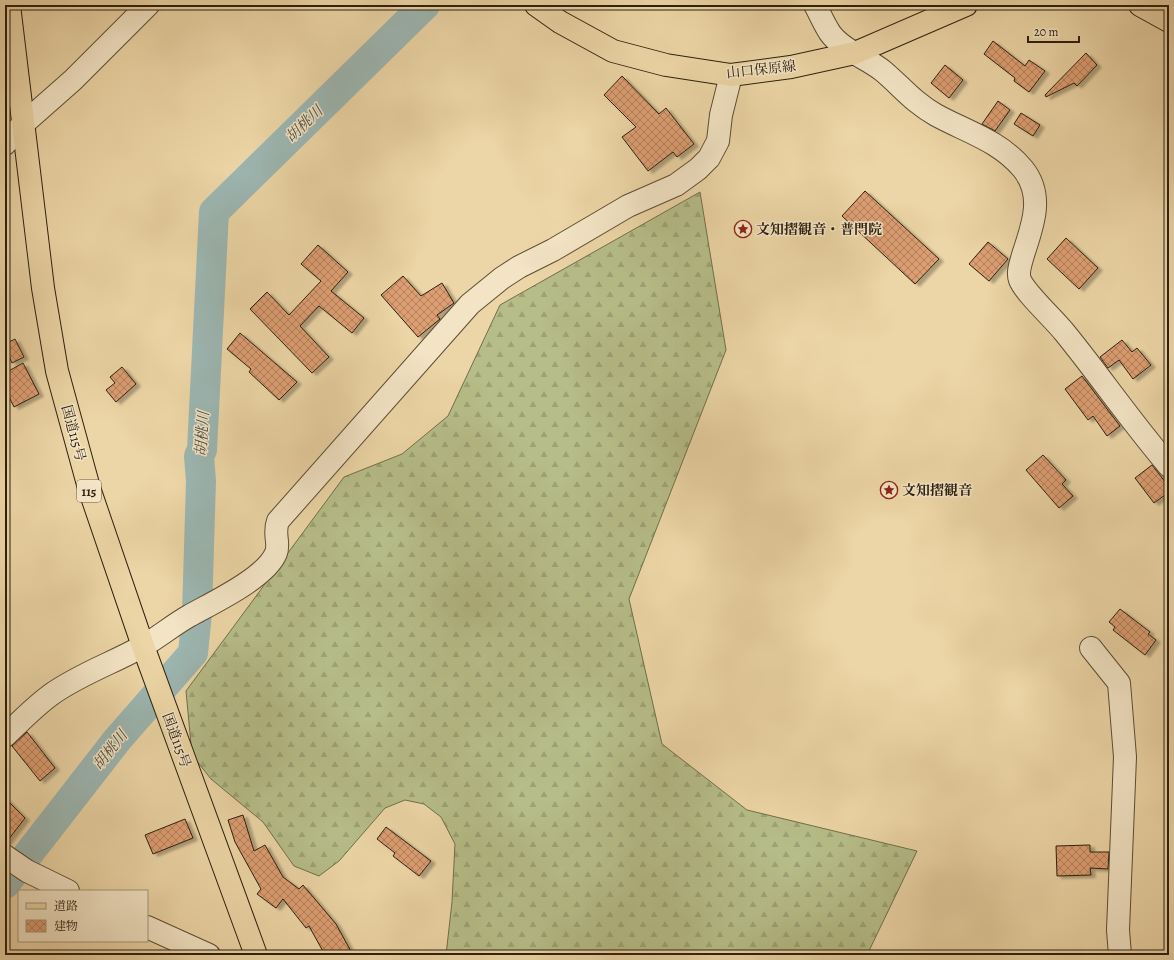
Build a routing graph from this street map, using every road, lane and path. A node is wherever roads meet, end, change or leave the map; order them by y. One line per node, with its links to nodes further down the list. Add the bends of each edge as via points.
1 (9, 5): 10 (main road, 国道115号 / 115)
2 (148, 5): 10 (street, via 73,80)
3 (536, 5): 9 (main road, 山口保原線, via 560,22 613,50 666,65)
4 (815, 5): 8 (street, via 830,33)
5 (966, 5): 8 (main road, 山口保原線)
6 (1140, 5): 7 (main road)
7 (1169, 21)
8 (855, 53): 9 (main road, 山口保原線, via 791,67); 12 (street, via 883,71 913,100 936,115 997,145 1022,168 1028,176 1037,205 1019,270 1020,280 1065,332 1135,426)
9 (731, 76): 13 (street, via 721,115 718,141 709,158 698,169 676,185 628,206 519,267 470,304 278,521 275,529 276,553 264,570 224,598 188,616)
10 (22, 125): 11 (street); 13 (main road, 国道115号 / 115, via 43,288 57,371 88,488)
11 (5, 144)
12 (1169, 466)
13 (143, 646): 15 (street, via 78,678 52,694); 20 (main road, 国道115号 / 115)
14 (1090, 648): 21 (street, via 1119,683 1125,757 1118,930)
15 (5, 736)
16 (5, 856): 17 (street, via 27,871)
17 (66, 890)
18 (148, 927): 19 (street)
19 (209, 955)
20 (256, 955)
21 (1120, 955)

